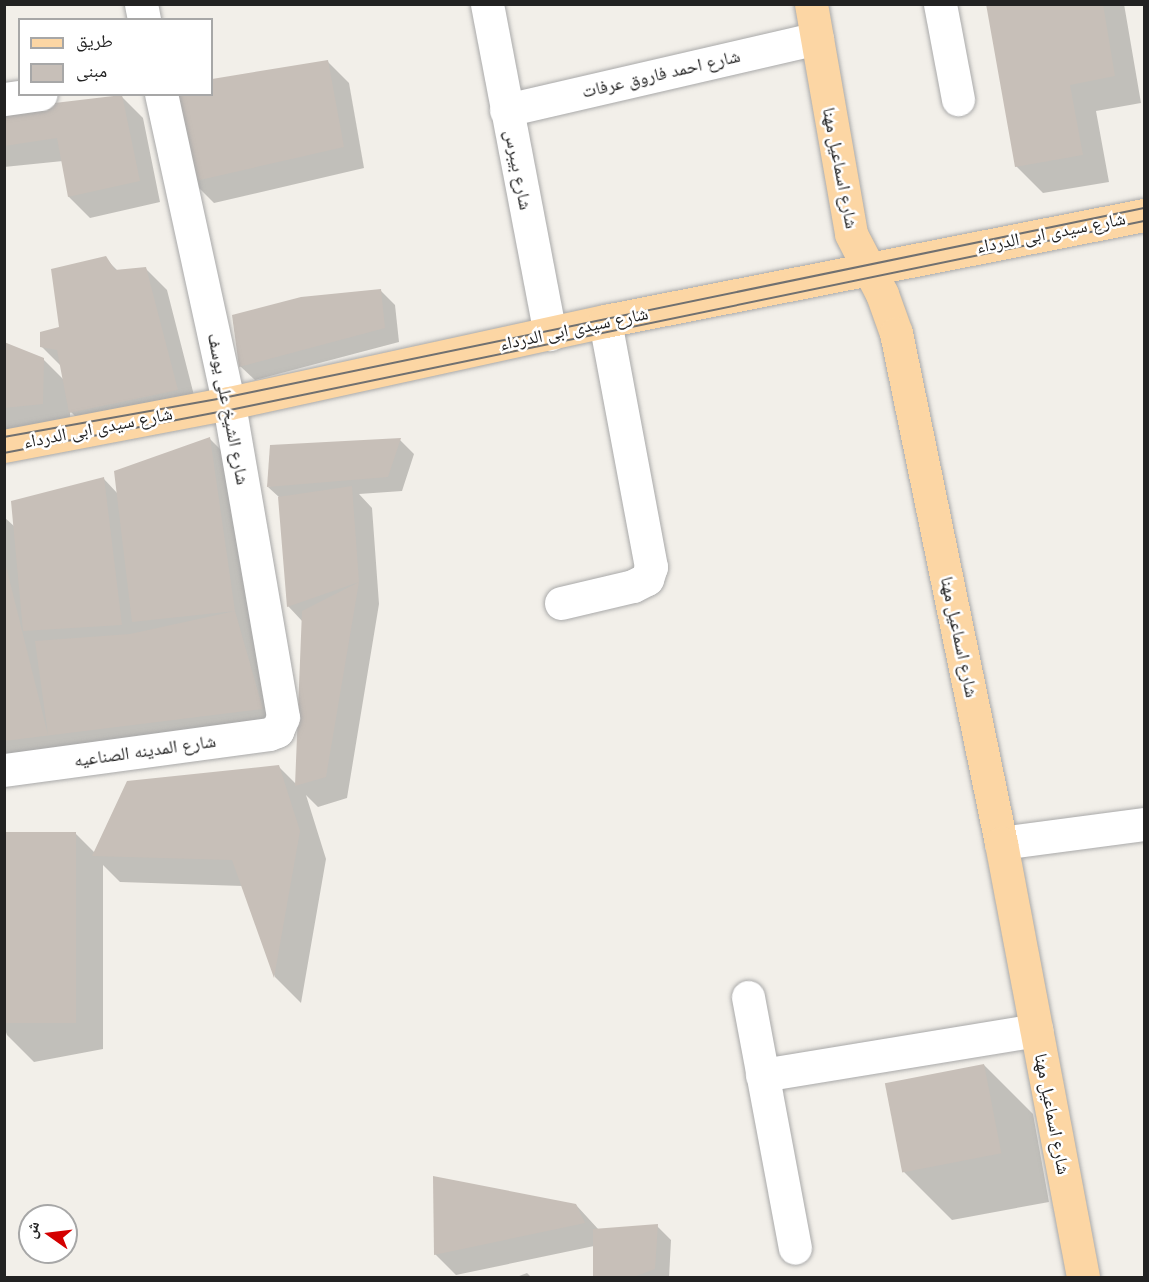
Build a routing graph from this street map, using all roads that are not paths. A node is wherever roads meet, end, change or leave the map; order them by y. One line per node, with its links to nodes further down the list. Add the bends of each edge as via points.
1 (487, 4): 9 (street, شارع بيبرس)
2 (811, 4): 4 (main road, شارع اسماعيل مهنا)
3 (940, 4): 8 (street)
4 (817, 38): 9 (street, شارع احمد فاروق عرفات); 11 (main road, شارع اسماعيل مهنا, via 843,201 851,234)
5 (26, 96): 7 (street)
6 (161, 96): 14 (street, شارع الشيخ على يوسف)
7 (4, 99)
8 (958, 99)
9 (506, 110): 13 (street, شارع بيبرس)
10 (1144, 214): 11 (main road, شارع سيدى ابى الدرداء)
11 (868, 269): 12 (main road, شارع سيدى ابى الدرداء); 20 (main road, شارع اسماعيل مهنا, via 896,333)
12 (605, 321): 13 (main road, شارع سيدى ابى الدرداء); 16 (street, via 651,567 647,579 633,585)
13 (550, 334): 14 (main road, شارع سيدى ابى الدرداء)
14 (229, 403): 15 (main road, شارع سيدى ابى الدرداء); 17 (street, شارع الشيخ على يوسف, via 284,706)
15 (4, 446)
16 (561, 603)
17 (281, 725): 18 (street, شارع المدينه الصناعيه, via 269,734)
18 (4, 770)
19 (1144, 824): 20 (street)
20 (1001, 843): 22 (main road, شارع اسماعيل مهنا)
21 (748, 997): 23 (street)
22 (1036, 1030): 23 (street); 25 (main road, شارع اسماعيل مهنا)
23 (762, 1075): 24 (street)
24 (795, 1248)
25 (1083, 1278)

